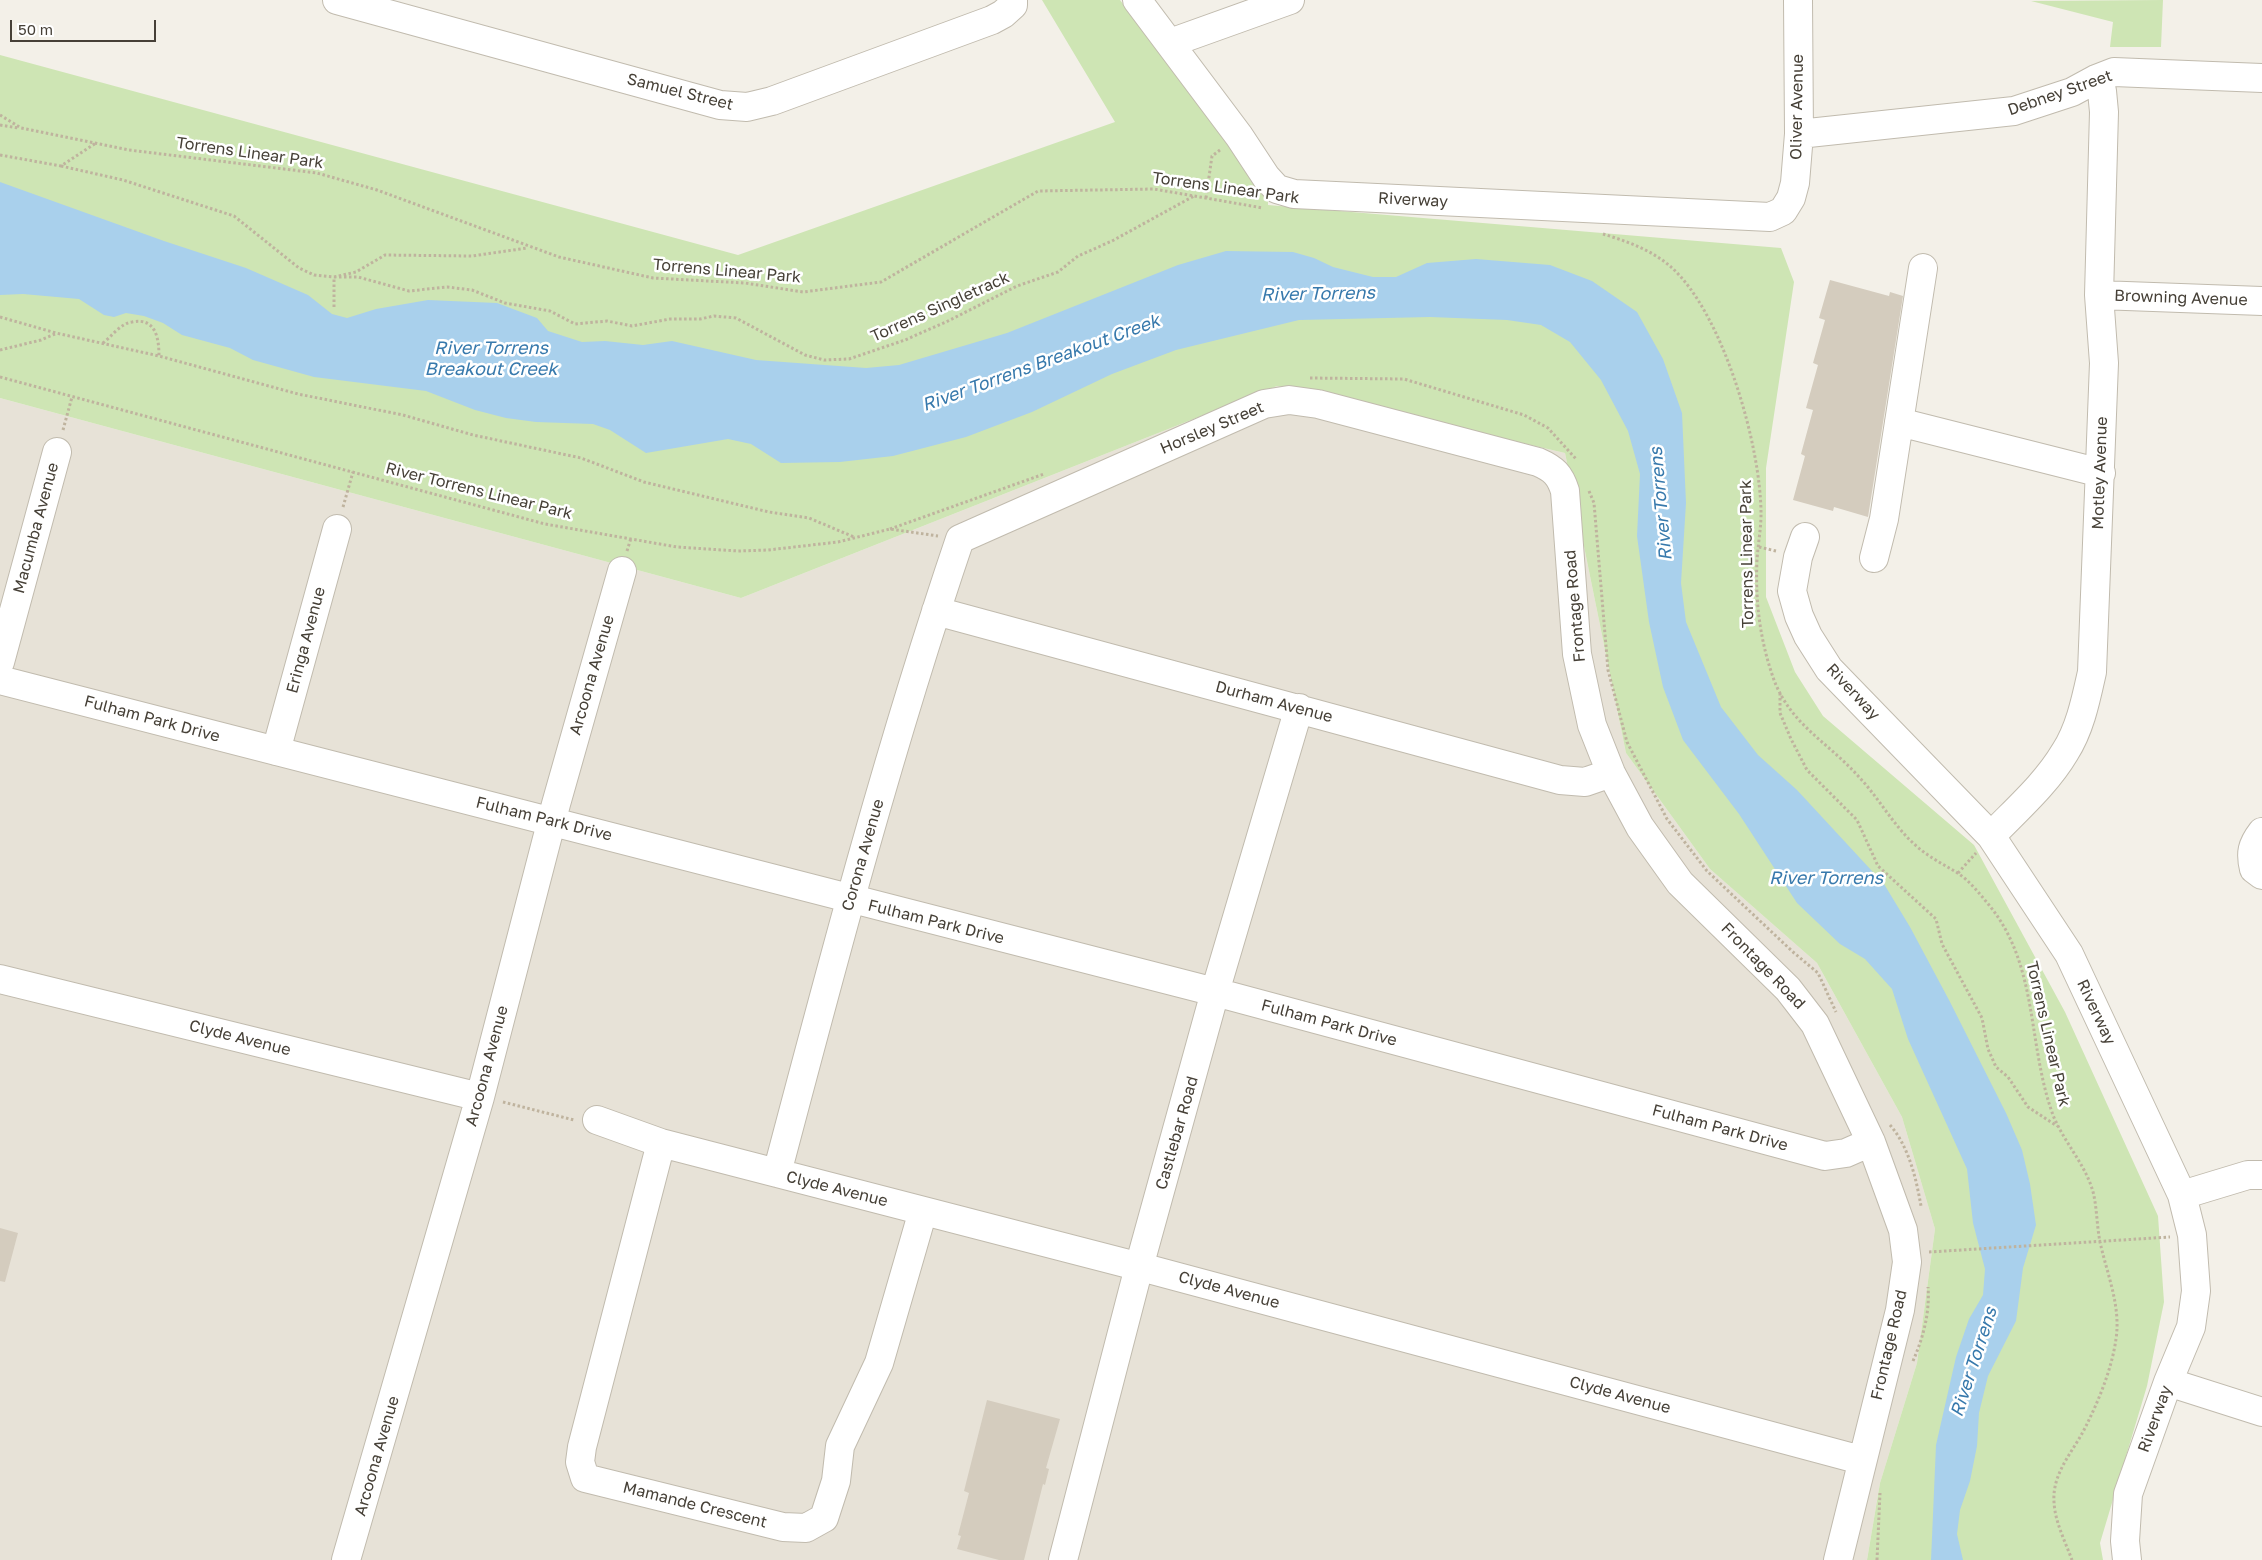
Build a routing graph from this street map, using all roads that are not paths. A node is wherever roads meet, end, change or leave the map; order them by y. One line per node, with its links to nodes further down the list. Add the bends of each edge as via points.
1 (337, 0): 6 (street, Samuel Street)
2 (1137, 0): 7 (street, Riverway)
3 (1290, 0): 7 (street)
4 (1798, 0): 10 (street, Oliver Avenue)
5 (1013, 2): 6 (street, Samuel Street, via 1003,14 992,20 772,101 747,107 720,104)
6 (372, 4)
7 (1170, 42): 11 (street, Riverway, via 1266,177 1277,189 1294,194 1770,217)
8 (2262, 78): 9 (street, Debney Street, via 2114,72)
9 (2096, 79): 10 (street, Debney Street, via 2072,92 2014,111); 13 (street, Motley Avenue, via 2102,91 2104,112)
10 (1799, 134): 11 (street, Oliver Avenue, via 1795,183)
11 (1783, 211)
12 (1923, 268): 15 (street)
13 (2099, 295): 14 (street, Browning Avenue); 17 (street, Motley Avenue, via 2104,363)
14 (2262, 301)
15 (1899, 422): 17 (street); 22 (street, via 1884,519)
16 (57, 452): 25 (street, Macumba Avenue)
17 (2101, 473): 32 (street, Motley Avenue, via 2092,672 2084,708 2066,752 2040,785)
18 (1560, 476): 21 (street, Horsley Street, via 1538,462 1318,404 1289,400 1264,404); 29 (street, Frontage Road, via 1565,491 1577,654 1592,725)
19 (337, 529): 28 (street, Eringa Avenue)
20 (1805, 537): 32 (street, Riverway, via 1792,591 1808,636 1829,669)
21 (960, 540): 24 (street, Corona Avenue)
22 (1874, 558)
23 (622, 571): 30 (street, Arcoona Avenue)
24 (936, 611): 27 (street, Durham Avenue); 34 (street, Corona Avenue)
25 (0, 662)
26 (0, 680): 28 (street, Fulham Park Drive)
27 (1299, 708): 29 (street, Durham Avenue, via 1560,780 1585,782); 36 (street, Castlebar Road)
28 (276, 751): 30 (street, Fulham Park Drive)
29 (1611, 773): 39 (street, Frontage Road, via 1640,827 1680,883 1788,989 1815,1024)
30 (551, 821): 34 (street, Fulham Park Drive); 37 (street, Arcoona Avenue)
31 (2262, 832): 33 (street, via 2253,844 2251,858 2254,869)
32 (1991, 836): 43 (street, Riverway, via 2069,954)
33 (2262, 875)
34 (850, 900): 36 (street, Fulham Park Drive); 41 (street, Corona Avenue)
35 (0, 979): 37 (street, Clyde Avenue)
36 (1216, 992): 39 (street, Fulham Park Drive, via 1825,1156 1846,1153); 45 (street, Castlebar Road)
37 (480, 1097): 50 (street, Arcoona Avenue)
38 (601, 1121): 40 (street, Clyde Avenue)
39 (1871, 1142): 48 (street, Frontage Road, via 1903,1230 1907,1262 1900,1310)
40 (661, 1143): 41 (street, Clyde Avenue); 44 (street, Mamande Crescent, via 582,1447 580,1462 586,1478 783,1527 806,1528 824,1518 836,1481 840,1446 879,1363)
41 (777, 1173): 44 (street, Clyde Avenue)
42 (2262, 1176): 43 (street, via 2248,1175)
43 (2182, 1195): 46 (street, Riverway, via 2192,1235 2196,1291 2191,1327)
44 (923, 1211): 45 (street, Clyde Avenue)
45 (1139, 1266): 48 (street, Clyde Avenue); 49 (street, Castlebar Road)
46 (2168, 1382): 47 (street); 52 (street, Riverway, via 2128,1494)
47 (2262, 1412)
48 (1861, 1460): 51 (street, Frontage Road)
49 (1069, 1559)
50 (346, 1560)
51 (1838, 1560)
52 (2127, 1560)

